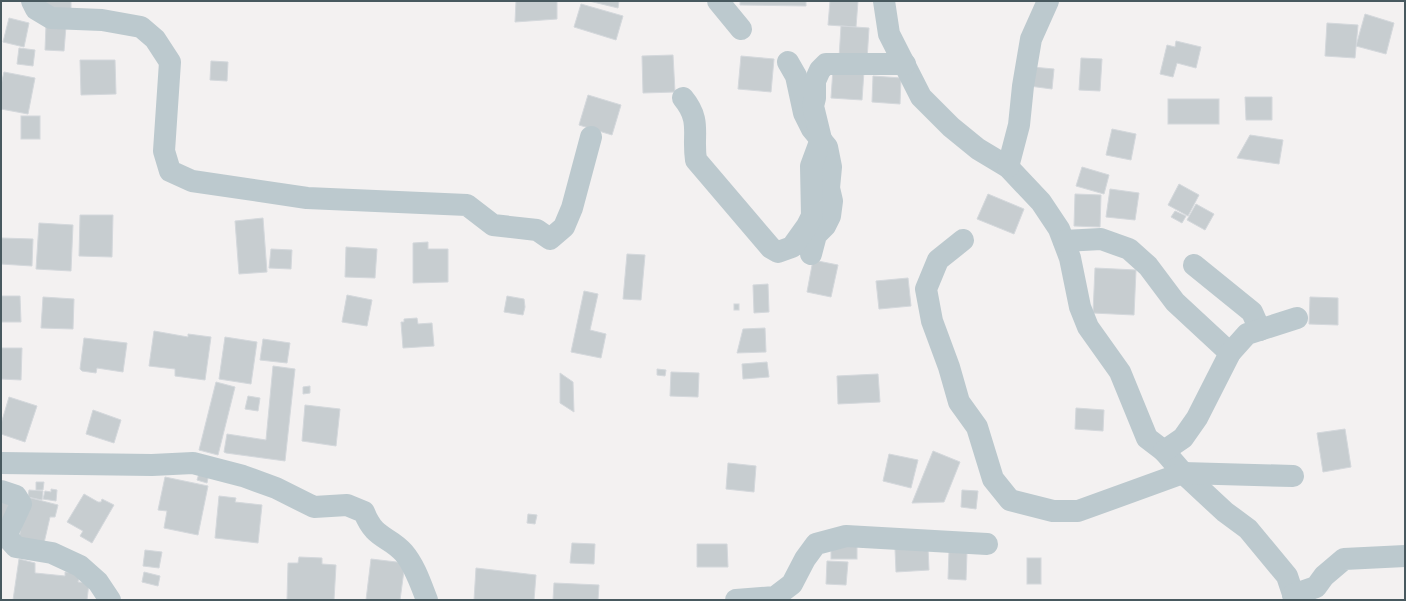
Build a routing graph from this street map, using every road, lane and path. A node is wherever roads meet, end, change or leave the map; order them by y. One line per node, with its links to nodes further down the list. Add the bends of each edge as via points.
1 (32, 1): 9 (street, via 36,8 51,18 102,20 141,27 155,39 170,62 164,151 170,171 192,181 308,198 467,204 493,224 537,230 550,239 564,227 572,208)
2 (718, 1): 5 (street)
3 (884, 1): 7 (street, via 889,34)
4 (1048, 1): 11 (street, via 1031,39 1020,125)
5 (741, 28)
6 (788, 62): 10 (street, via 796,76 804,113 812,129)
7 (905, 64): 10 (street, via 826,64 815,81 813,106); 11 (street, via 921,97 978,149)
8 (684, 98): 10 (street, via 695,117 694,148 699,166 770,248 778,252 792,247 812,216 811,166)
9 (591, 137)
10 (821, 139): 14 (street, via 827,147 831,167 829,188 832,201 830,216 816,235)
11 (1008, 167): 13 (street, via 1041,202)
12 (963, 240): 21 (street, via 938,260 926,289 932,321 959,402 977,428 992,479 1010,500 1053,511 1078,511)
13 (1064, 241): 18 (street, via 1101,239 1129,249 1148,266 1175,302); 19 (street, via 1080,307 1088,327 1120,372 1147,438)
14 (811, 254)
15 (1194, 265): 17 (street, via 1252,312)
16 (1297, 318): 17 (street)
17 (1260, 330): 18 (street, via 1247,334)
18 (1230, 353): 19 (street, via 1197,418 1183,438)
19 (1164, 451): 21 (street)
20 (1, 463): 28 (street, via 193,463 243,476 276,488 314,507 347,505 364,512 376,533 404,553)
21 (1183, 473): 22 (street); 26 (street, via 1225,512 1248,529 1287,576)
22 (1293, 476)
23 (1, 491): 27 (street, via 16,496 21,504 6,536 16,547 52,553 80,566 98,582)
24 (987, 544): 29 (street, via 846,536 816,544 792,584 775,597)
25 (1405, 556): 26 (street, via 1344,559 1316,586)
26 (1294, 598)
27 (110, 600)
28 (427, 600)
29 (736, 600)

